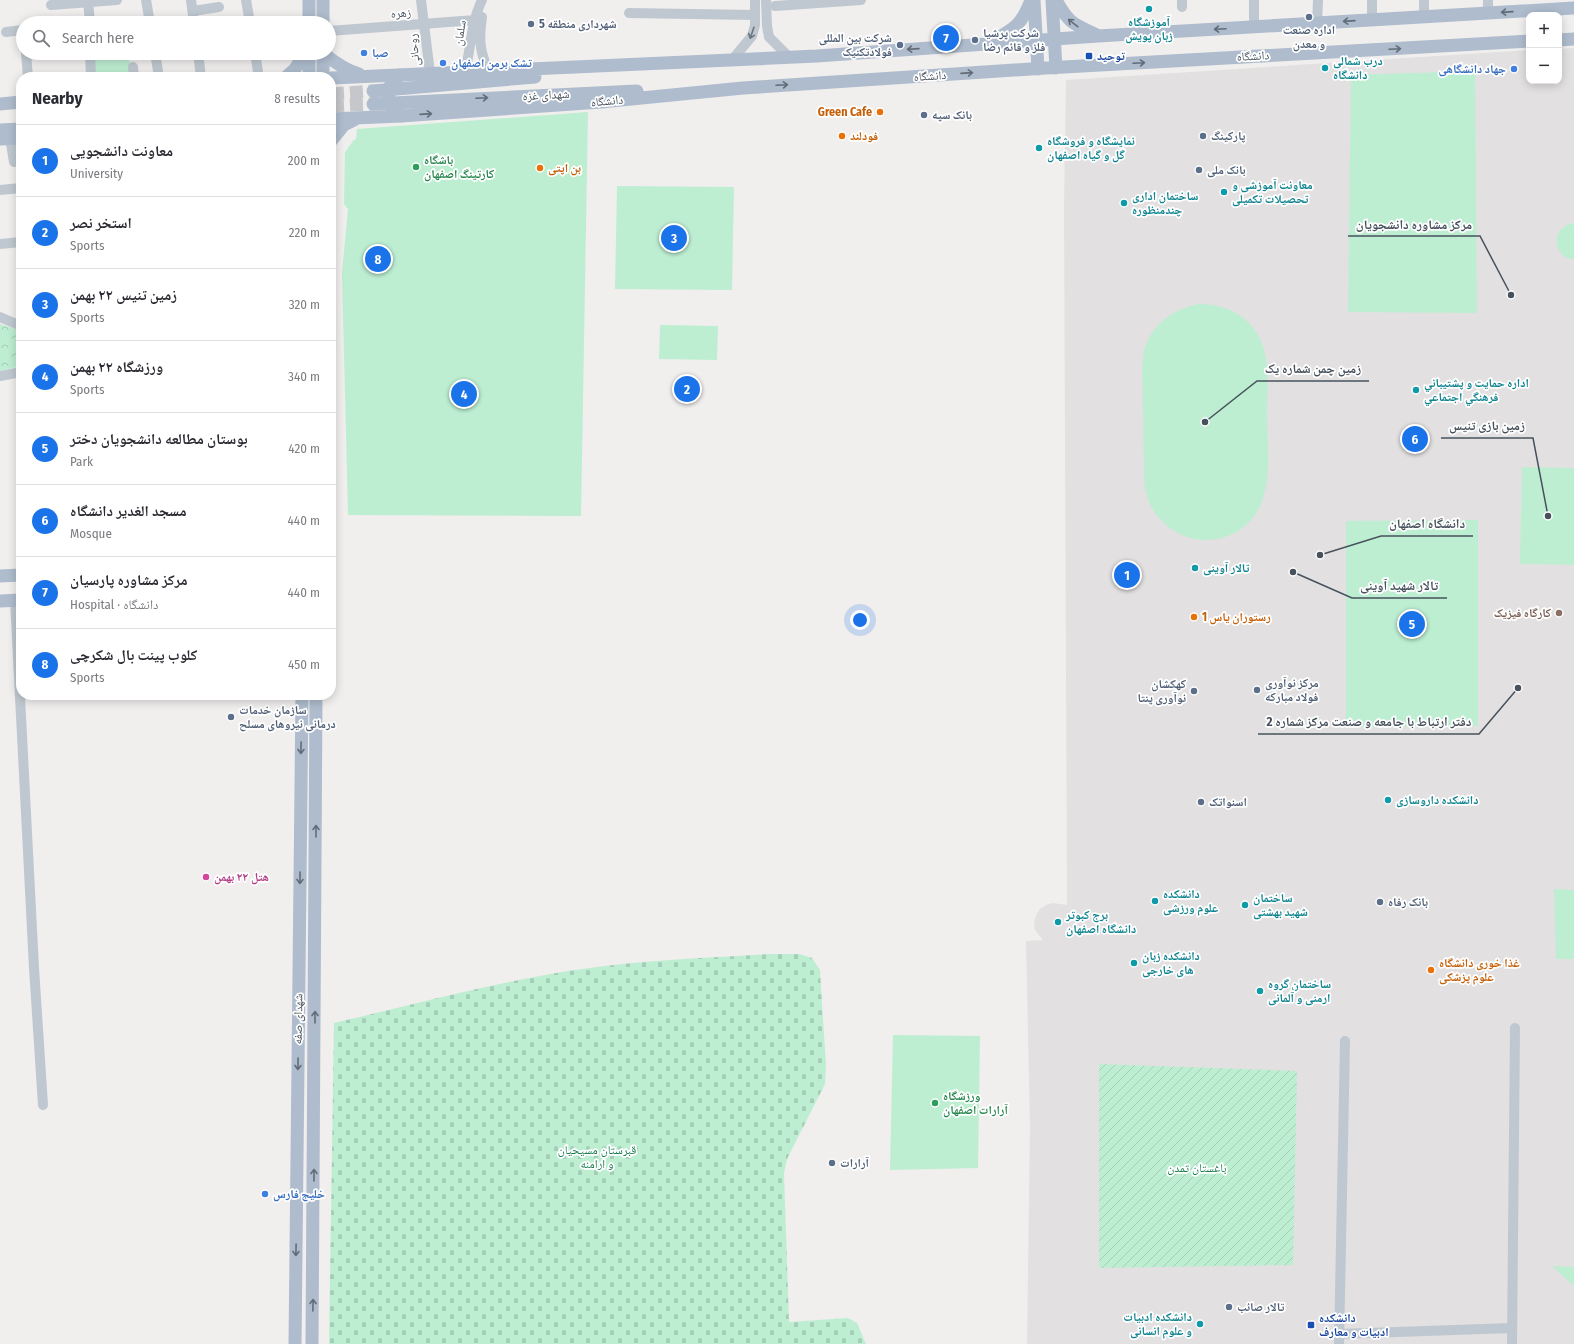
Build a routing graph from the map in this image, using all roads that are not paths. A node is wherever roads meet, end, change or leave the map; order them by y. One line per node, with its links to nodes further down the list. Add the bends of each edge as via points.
1 (117, 0): 20 (street)
2 (146, 0): 30 (street)
3 (191, 0): 27 (street)
4 (246, 0): 32 (street)
5 (309, 0): 33 (main road)
6 (323, 0): 34 (main road)
7 (421, 0): 40 (street, روحانی)
8 (483, 0): 37 (street, سلمان); 52 (street)
9 (755, 0): 35 (street)
10 (766, 0): 54 (street, via 766,26 769,37)
11 (862, 0): 23 (street)
12 (1031, 0): 51 (main road, via 1025,16 1013,29)
13 (1034, 0): 49 (main road)
14 (1052, 0): 47 (main road)
15 (1056, 0): 45 (main road, one-way to 15, via 1073,24)
16 (1254, 0): 41 (street)
17 (1318, 0): 39 (street)
18 (1372, 0): 38 (street)
19 (1424, 0): 36 (street)
20 (88, 2): 22 (street); 29 (street)
21 (1553, 4): 24 (main road, one-way to 24); 26 (main road)
22 (51, 5)
23 (775, 6)
24 (1488, 6): 36 (main road)
25 (219, 7): 27 (street)
26 (1574, 8)
27 (193, 11): 31 (street)
28 (630, 13): 35 (street)
29 (89, 16)
30 (149, 16)
31 (193, 16)
32 (249, 16)
33 (309, 16)
34 (323, 16)
35 (755, 16): 60 (street, one-way to 60, via 752,36)
36 (1424, 17): 38 (main road)
37 (475, 20): 40 (street, زهره); 53 (street, سلمان)
38 (1372, 20): 39 (main road, one-way to 39)
39 (1317, 23): 41 (main road)
40 (425, 24): 42 (street, زهره); 73 (street, روحانی)
41 (1254, 27): 45 (main road, one-way to 45)
42 (336, 30)
43 (16, 31): 44 (street)
44 (6, 32)
45 (1098, 36): 47 (main road)
46 (1574, 39): 48 (main road)
47 (1055, 40): 49 (main road); 63 (main road)
48 (1562, 40)
49 (1036, 41): 51 (main road); 64 (main road)
50 (1526, 41): 63 (main road, دانشگاه, one-way to 50)
51 (986, 45): 54 (main road, one-way to 54)
52 (481, 54): 53 (street, via 478,63 471,61); 65 (street)
53 (469, 56): 72 (street, سلمان)
54 (789, 57): 60 (main road)
55 (27, 60): 66 (street)
56 (90, 60): 67 (street)
57 (156, 60): 68 (street)
58 (199, 60): 69 (street)
59 (256, 60): 70 (street)
60 (732, 60): 65 (main road); 77 (main road, شهدای غزه, one-way to 77, via 373,97)
61 (308, 62): 62 (main road, via 310,68 316,72 322,69); 71 (main road)
62 (323, 62): 75 (main road, via 336,64)
63 (1056, 68): 64 (main road, دانشگاه)
64 (1038, 69): 77 (main road, دانشگاه, one-way to 64)
65 (489, 71): 72 (main road)
66 (28, 72)
67 (91, 72)
68 (158, 72)
69 (200, 72)
70 (258, 72)
71 (292, 72)
72 (465, 72): 73 (main road)
73 (430, 74): 74 (main road)
74 (400, 75): 75 (main road); 82 (main road, bridge, via 390,86 389,97 392,107)
75 (367, 76): 76 (main road)
76 (336, 78)
77 (743, 88): 82 (main road, دانشگاه, one-way to 77, via 601,102)
78 (16, 102): 79 (main road)
79 (0, 104)
80 (16, 110): 81 (main road)
81 (0, 111)
82 (401, 116): 83 (main road, دانشگاه)
83 (357, 118): 84 (main road, دانشگاه); 85 (main road, via 344,125)
84 (336, 119)
85 (336, 135)
86 (8, 136): 87 (street)
87 (14, 162)
88 (16, 188): 89 (street)
89 (0, 190)
90 (16, 242): 91 (street)
91 (0, 244)
92 (0, 317): 93 (street)
93 (16, 324)
94 (16, 373): 95 (street)
95 (0, 376)
96 (16, 575): 97 (main road)
97 (0, 576)
98 (16, 600): 99 (main road)
99 (0, 601)
100 (22, 700): 105 (street, via 34,968)
101 (302, 700): 106 (main road, شهدای صفه, one-way to 106)
102 (316, 700): 107 (main road, شهدای صفه, one-way to 102)
103 (1515, 1028): 108 (street)
104 (1346, 1041): 109 (street)
105 (43, 1105)
106 (296, 1225): 107 (main road); 110 (main road, شهدای صفه, one-way to 110)
107 (314, 1225): 111 (main road, شهدای صفه, one-way to 107)
108 (1512, 1328): 109 (street); 112 (street)
109 (1339, 1339)
110 (295, 1344)
111 (312, 1344)
112 (1512, 1344)

